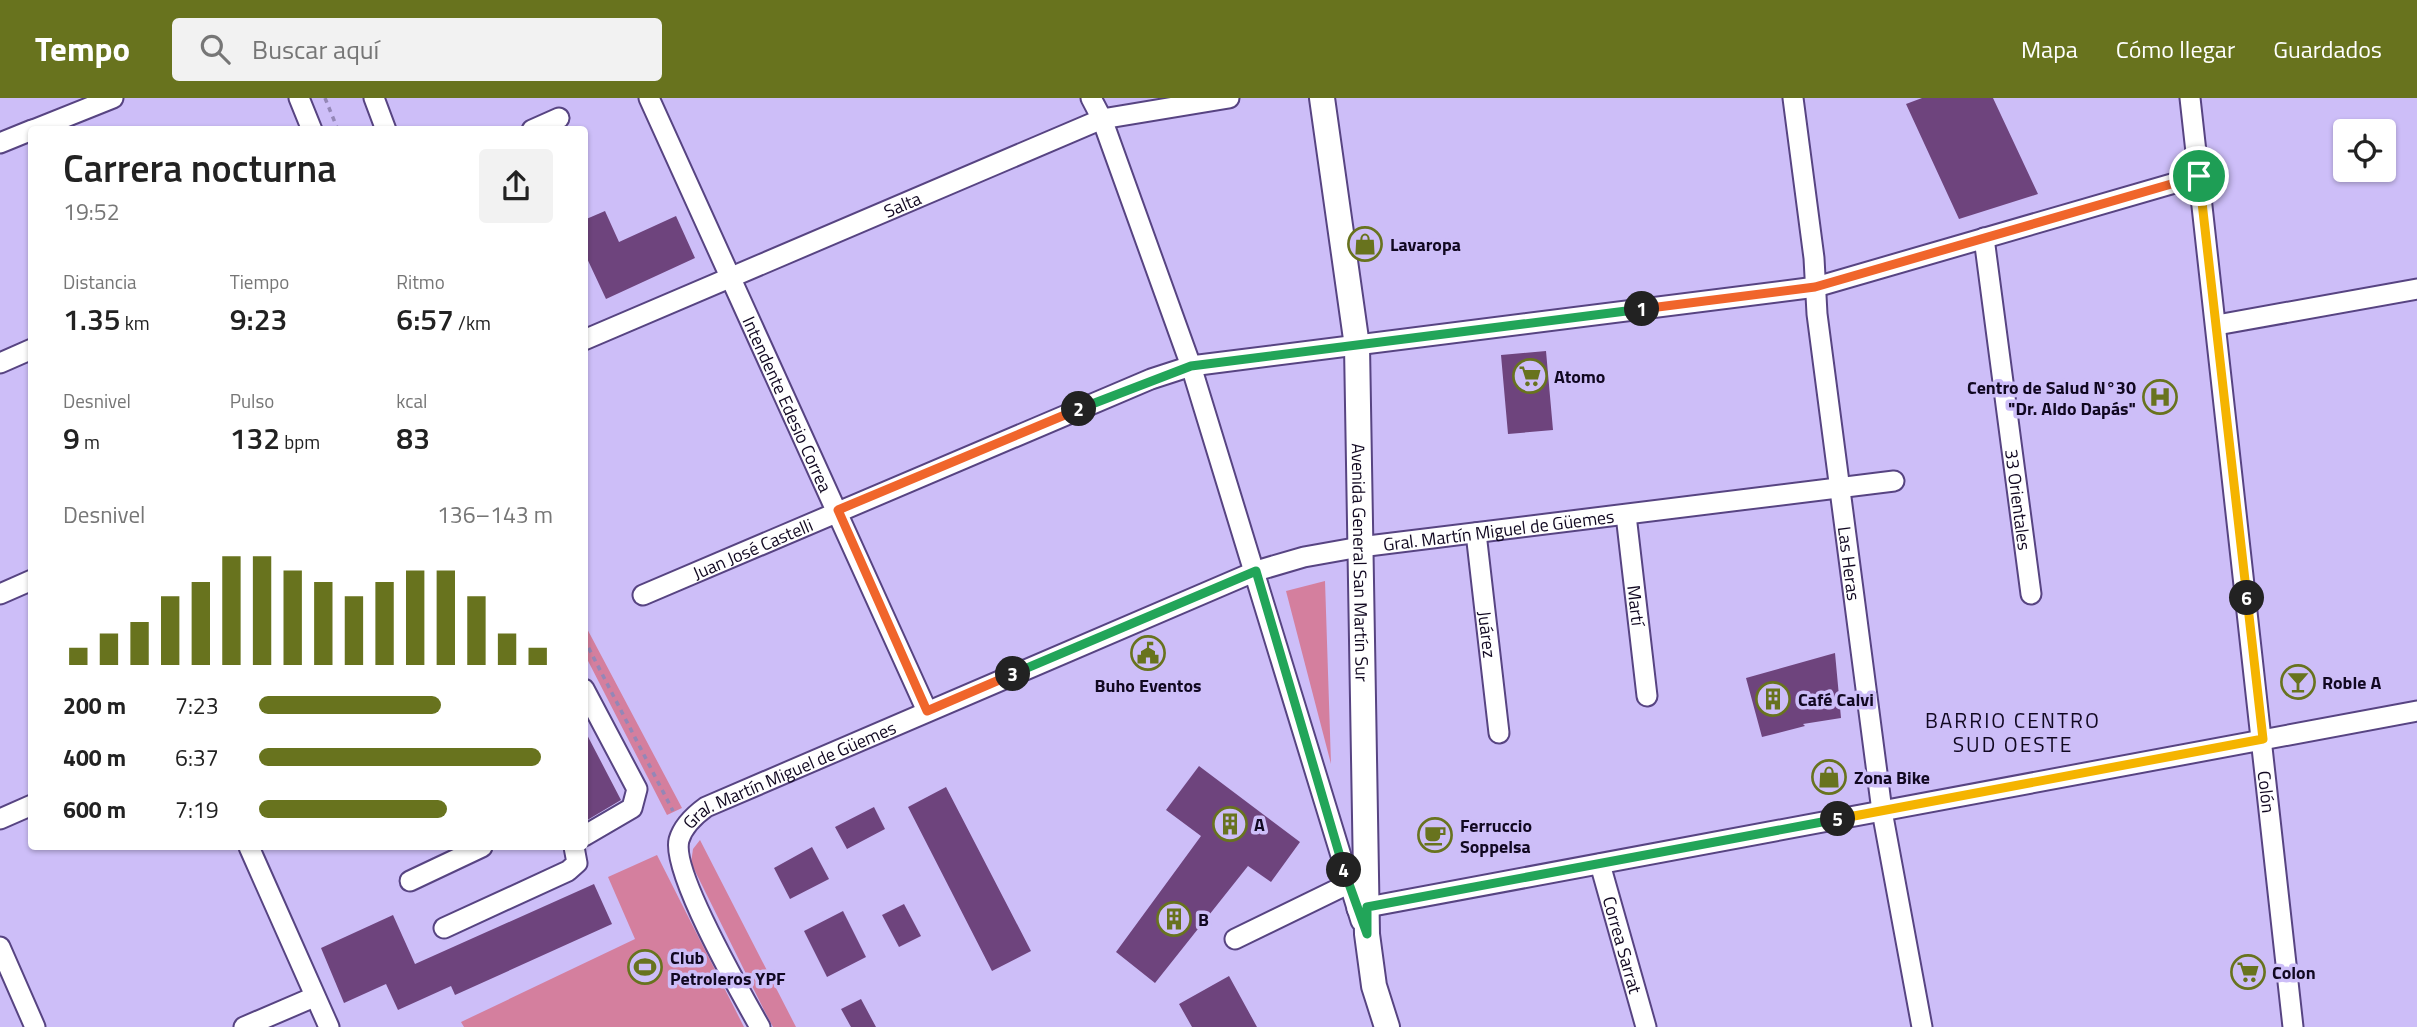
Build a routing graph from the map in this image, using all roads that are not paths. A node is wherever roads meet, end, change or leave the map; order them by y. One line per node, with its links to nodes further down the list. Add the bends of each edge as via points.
1 (113, 98): 12 (street)
2 (299, 98): 13 (street)
3 (374, 98): 14 (street)
4 (649, 98): 20 (street, Intendente Edesio Correa)
5 (1091, 98): 11 (street)
6 (1229, 98): 11 (street, Salta)
7 (1322, 98): 25 (main road, Avenida General San Martín Sur)
8 (1793, 98): 21 (street, Las Heras)
9 (2190, 98): 18 (street, Colón)
10 (559, 118): 15 (street)
11 (1102, 119): 20 (street, Salta); 28 (street)
12 (42, 126)
13 (310, 126)
14 (384, 126)
15 (541, 126)
16 (28, 132): 17 (street)
17 (0, 143)
18 (2199, 176): 19 (street, Juan José Castelli); 23 (street, Colón)
19 (1984, 238): 21 (street, Juan José Castelli); 39 (street, 33 Orientales)
20 (730, 277): 24 (street, Salta); 31 (street, Intendente Edesio Correa)
21 (1815, 287): 25 (street, Juan José Castelli); 30 (street, Las Heras)
22 (2417, 289): 23 (street)
23 (2217, 325): 45 (street, Colón)
24 (588, 338)
25 (1357, 346): 28 (street, Juan José Castelli); 34 (main road, Avenida General San Martín Sur)
26 (28, 351): 27 (street)
27 (0, 363)
28 (1191, 366): 31 (street, Juan José Castelli); 35 (street)
29 (1894, 481): 30 (street, Gral. Martín Miguel de Güemes)
30 (1840, 488): 32 (street, Gral. Martín Miguel de Güemes); 47 (street, Las Heras)
31 (838, 510): 38 (street, Juan José Castelli); 42 (street, Intendente Edesio Correa)
32 (1626, 515): 33 (street, Gral. Martín Miguel de Güemes); 40 (street, Martí)
33 (1476, 533): 34 (street, Gral. Martín Miguel de Güemes); 44 (street, Juárez)
34 (1360, 547): 35 (street, Gral. Martín Miguel de Güemes); 56 (main road, Avenida General San Martín Sur)
35 (1256, 571): 42 (street, Gral. Martín Miguel de Güemes); 55 (street)
36 (28, 582): 37 (street)
37 (0, 594)
38 (643, 594)
39 (2031, 594)
40 (1647, 696)
41 (588, 697): 49 (street, via 637,789 632,808)
42 (927, 711): 64 (street, Gral. Martín Miguel de Güemes, via 706,807 679,840 682,873)
43 (2417, 711): 45 (street)
44 (1499, 733)
45 (2263, 739): 47 (street); 68 (street, Colón)
46 (28, 807): 48 (street)
47 (1882, 811): 53 (street); 67 (street, Las Heras)
48 (0, 819)
49 (588, 834)
50 (250, 850): 60 (street)
51 (476, 850): 54 (street)
52 (575, 850): 57 (street, via 577,863 568,871)
53 (1600, 864): 56 (street); 66 (street, Correa Sarrat)
54 (410, 881)
55 (1348, 884): 56 (street); 58 (street)
56 (1362, 908): 65 (main road, Avenida General San Martín Sur, via 1374,986)
57 (444, 928)
58 (1235, 939)
59 (0, 947): 61 (street)
60 (314, 998): 62 (street); 63 (street)
61 (35, 1027)
62 (244, 1027)
63 (329, 1027)
64 (760, 1027)
65 (1387, 1027)
66 (1646, 1027)
67 (1922, 1027)
68 (2293, 1027)

